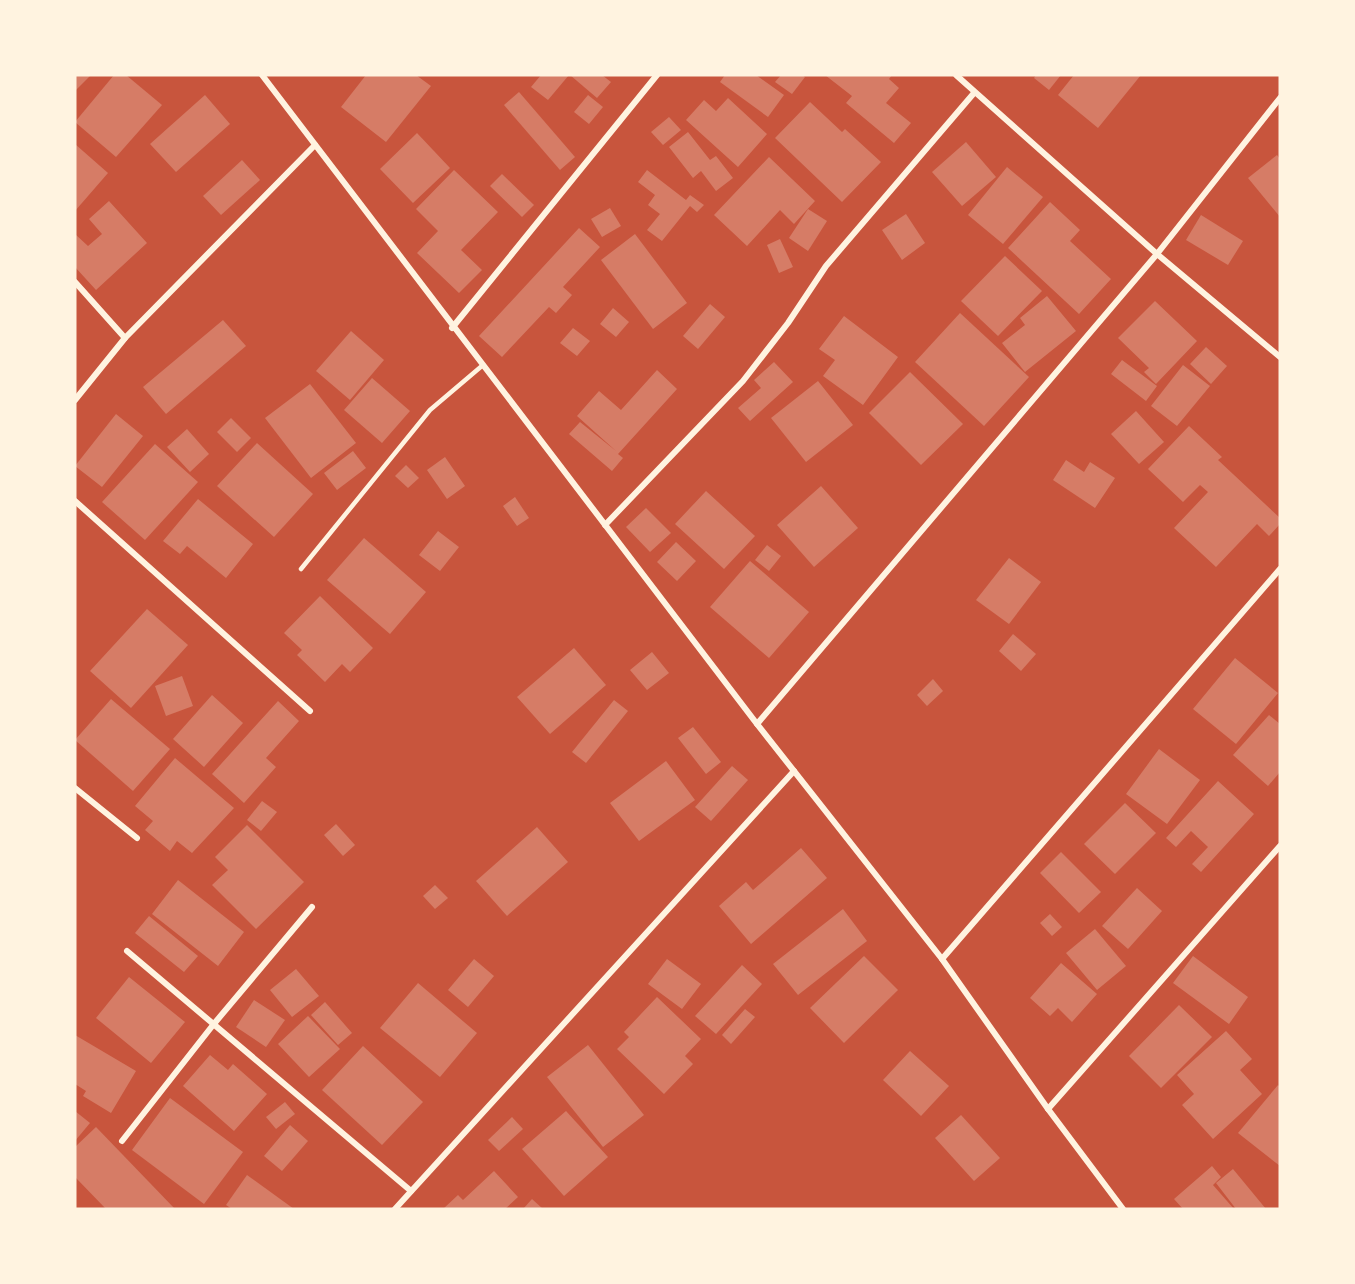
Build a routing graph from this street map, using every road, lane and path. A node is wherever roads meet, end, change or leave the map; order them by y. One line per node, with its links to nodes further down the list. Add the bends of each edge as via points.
1 (262, 75): 6 (street)
2 (657, 75): 9 (street)
3 (956, 75): 4 (street)
4 (974, 93): 7 (street); 15 (street, via 826,266 743,381)
5 (1280, 98): 7 (street)
6 (315, 145): 9 (street); 10 (street)
7 (1157, 254): 11 (street); 19 (street)
8 (75, 282): 10 (street)
9 (452, 328): 12 (street)
10 (125, 338): 13 (street)
11 (1280, 357)
12 (483, 365): 15 (street); 16 (lane, via 430,410)
13 (75, 400)
14 (75, 501): 18 (street)
15 (605, 525): 19 (street)
16 (301, 569)
17 (1280, 569): 26 (street)
18 (310, 711)
19 (757, 724): 20 (street)
20 (794, 771): 26 (street); 30 (street)
21 (75, 788): 22 (street)
22 (137, 838)
23 (1280, 846): 28 (street)
24 (312, 907): 27 (street)
25 (127, 951): 27 (street)
26 (942, 959): 28 (street)
27 (213, 1025): 29 (street); 30 (street)
28 (1048, 1109): 32 (street)
29 (122, 1141)
30 (411, 1191): 31 (street)
31 (395, 1209)
32 (1123, 1209)

